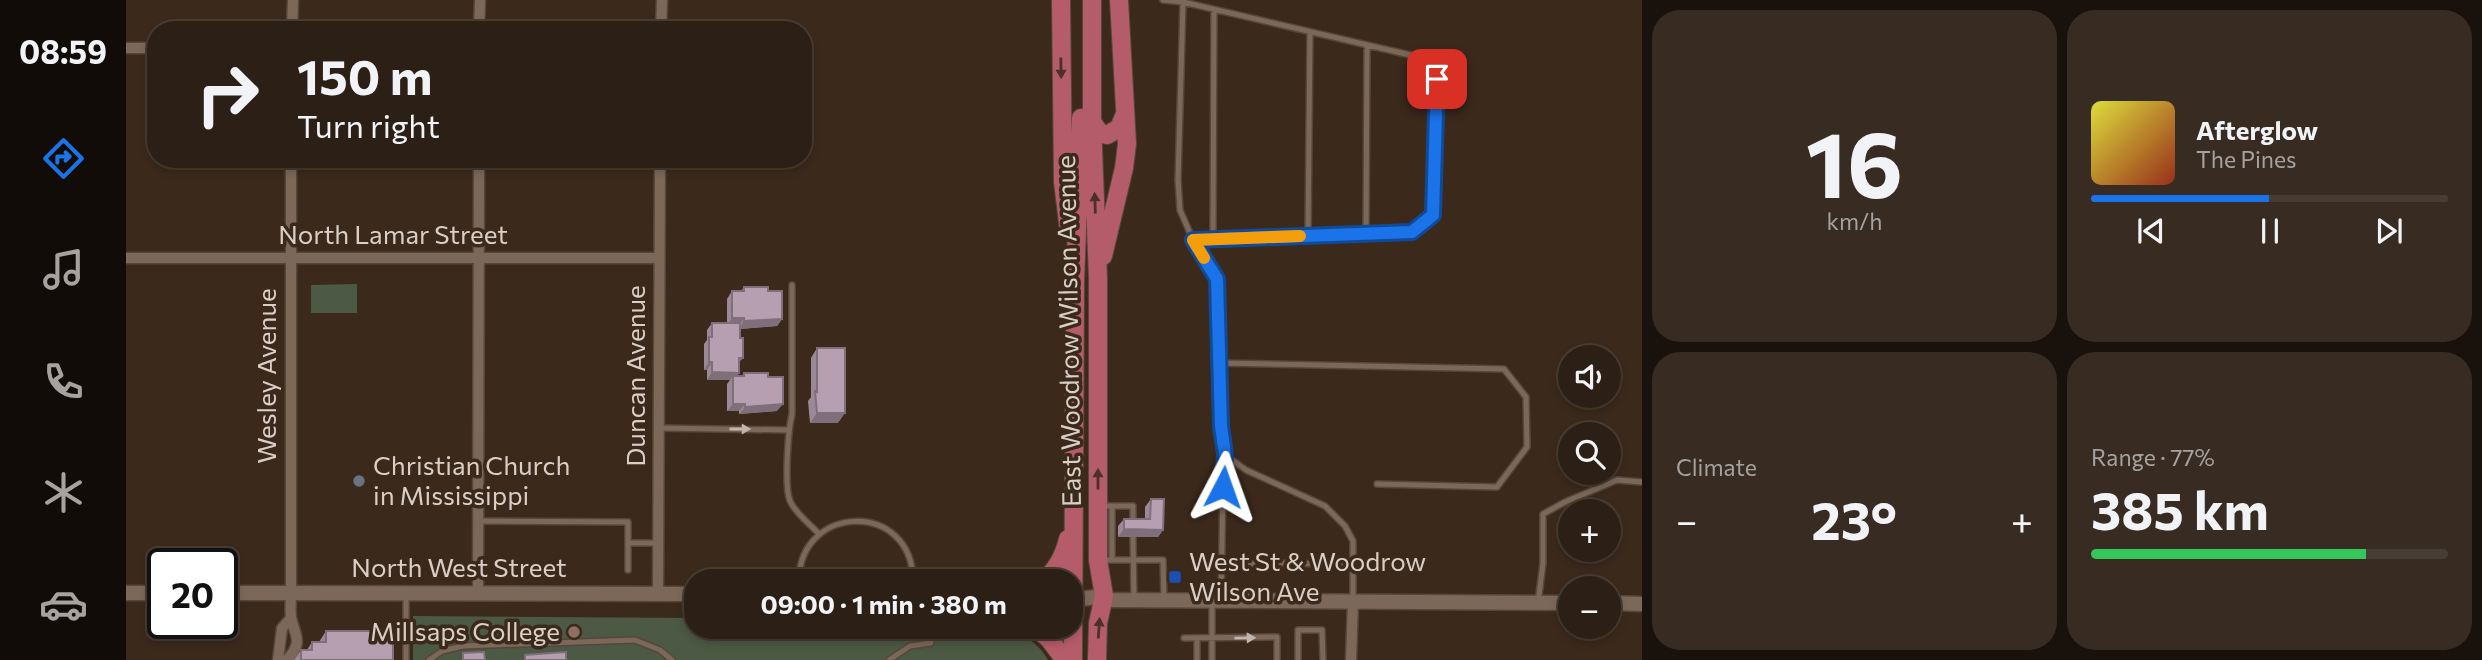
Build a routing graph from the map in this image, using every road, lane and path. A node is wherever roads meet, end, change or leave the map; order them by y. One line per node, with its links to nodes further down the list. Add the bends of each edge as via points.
1 (293, 0): 11 (street)
2 (480, 0): 12 (street)
3 (662, 0): 13 (street)
4 (1061, 0): 32 (main road, one-way to 32, via 1063,182)
5 (1082, 0): 32 (main road, East Woodrow Wilson Avenue)
6 (1092, 0): 19 (main road, East Woodrow Wilson Avenue)
7 (1119, 0): 18 (main road)
8 (1163, 0): 9 (lane)
9 (1183, 2): 10 (lane); 26 (lane, via 1178,180 1180,209)
10 (1214, 10): 14 (lane); 25 (lane)
11 (292, 21)
12 (480, 21)
13 (661, 21)
14 (1310, 32): 15 (lane); 24 (lane)
15 (1367, 45): 23 (lane); 23 (lane, via 1423,58 1437,79 1433,215 1412,232)
16 (126, 48): 17 (street)
17 (147, 48)
18 (1125, 114): 19 (main road, via 1119,128 1107,135); 31 (main road, via 1124,168)
19 (1093, 122): 31 (main road, East Woodrow Wilson Avenue, one-way to 19)
20 (291, 168): 28 (street, Wesley Avenue)
21 (479, 168): 29 (street)
22 (660, 168): 30 (street, Duncan Avenue)
23 (1366, 233): 24 (lane)
24 (1308, 235): 25 (lane)
25 (1213, 239): 26 (lane)
26 (1193, 240): 34 (lane, via 1217,279)
27 (126, 258): 28 (street, North Lamar Street)
28 (290, 258): 29 (street, North Lamar Street); 61 (street, Wesley Avenue)
29 (479, 258): 30 (street, North Lamar Street); 42 (street)
30 (659, 258): 35 (street, Duncan Avenue)
31 (1098, 278): 40 (main road, East Woodrow Wilson Avenue, one-way to 31)
32 (1074, 283): 41 (main road, East Woodrow Wilson Avenue)
33 (792, 285): 36 (lane, via 792,414)
34 (1219, 363): 37 (lane); 39 (lane, via 1504,369 1526,397 1527,447 1497,487)
35 (658, 428): 36 (lane, one-way to 36); 47 (street, Duncan Avenue)
36 (788, 430): 44 (lane, via 789,499)
37 (1225, 454): 50 (lane); 51 (lane, via 1246,470 1325,506 1353,541)
38 (1642, 482): 71 (lane, via 1617,480 1543,514)
39 (1377, 484)
40 (1105, 506): 43 (lane, via 1133,506); 49 (main road, East Woodrow Wilson Avenue)
41 (1074, 515): 54 (main road, via 1064,556); 55 (main road, East Woodrow Wilson Avenue)
42 (478, 521): 46 (lane, via 628,522); 62 (street)
43 (1133, 526)
44 (819, 534): 52 (lane, via 803,557); 53 (lane, via 852,521 884,527 909,555)
45 (1133, 537): 48 (lane)
46 (628, 543): 47 (lane); 56 (lane)
47 (658, 543): 63 (street, Duncan Avenue)
48 (1134, 559): 49 (lane); 67 (lane); 68 (lane, via 1163,560)
49 (1105, 560): 65 (main road, East Woodrow Wilson Avenue)
50 (1222, 563): 51 (lane); 69 (lane)
51 (1353, 564): 70 (lane)
52 (801, 569)
53 (911, 569)
54 (1055, 569)
55 (1073, 569)
56 (628, 570)
57 (406, 592): 61 (street, North West Street); 62 (street, North West Street); 84 (lane)
58 (126, 593): 59 (street)
59 (147, 593)
60 (238, 593): 61 (street, North West Street)
61 (291, 593): 75 (street, Wesley Avenue)
62 (478, 593): 63 (street, North West Street)
63 (658, 594): 64 (street, North West Street)
64 (684, 594)
65 (1104, 596): 66 (street); 67 (street); 90 (main road, East Woodrow Wilson Avenue, one-way to 65)
66 (1083, 599)
67 (1134, 600): 68 (street)
68 (1164, 600): 69 (street)
69 (1217, 601): 70 (street); 78 (lane)
70 (1353, 602): 71 (street); 96 (street)
71 (1538, 603): 72 (street)
72 (1558, 603)
73 (1621, 603): 74 (street)
74 (1642, 604)
75 (291, 618): 82 (street, via 282,628); 83 (street, Wesley Avenue, via 297,642)
76 (1184, 638): 77 (lane)
77 (1197, 638): 78 (lane); 91 (lane)
78 (1212, 638): 92 (lane); 93 (lane, one-way to 93, via 1277,637)
79 (931, 639): 87 (lane, via 931,643 910,646)
80 (1049, 639): 88 (main road)
81 (1073, 639): 89 (main road, East Woodrow Wilson Avenue)
82 (278, 660)
83 (287, 660)
84 (406, 660)
85 (429, 660): 86 (lane, via 463,646 635,640)
86 (672, 660)
87 (889, 660)
88 (1065, 660)
89 (1073, 660)
90 (1097, 660)
91 (1197, 660)
92 (1212, 660)
93 (1277, 660)
94 (1298, 660): 95 (lane, via 1298,630 1322,630)
95 (1323, 660)
96 (1351, 660)

